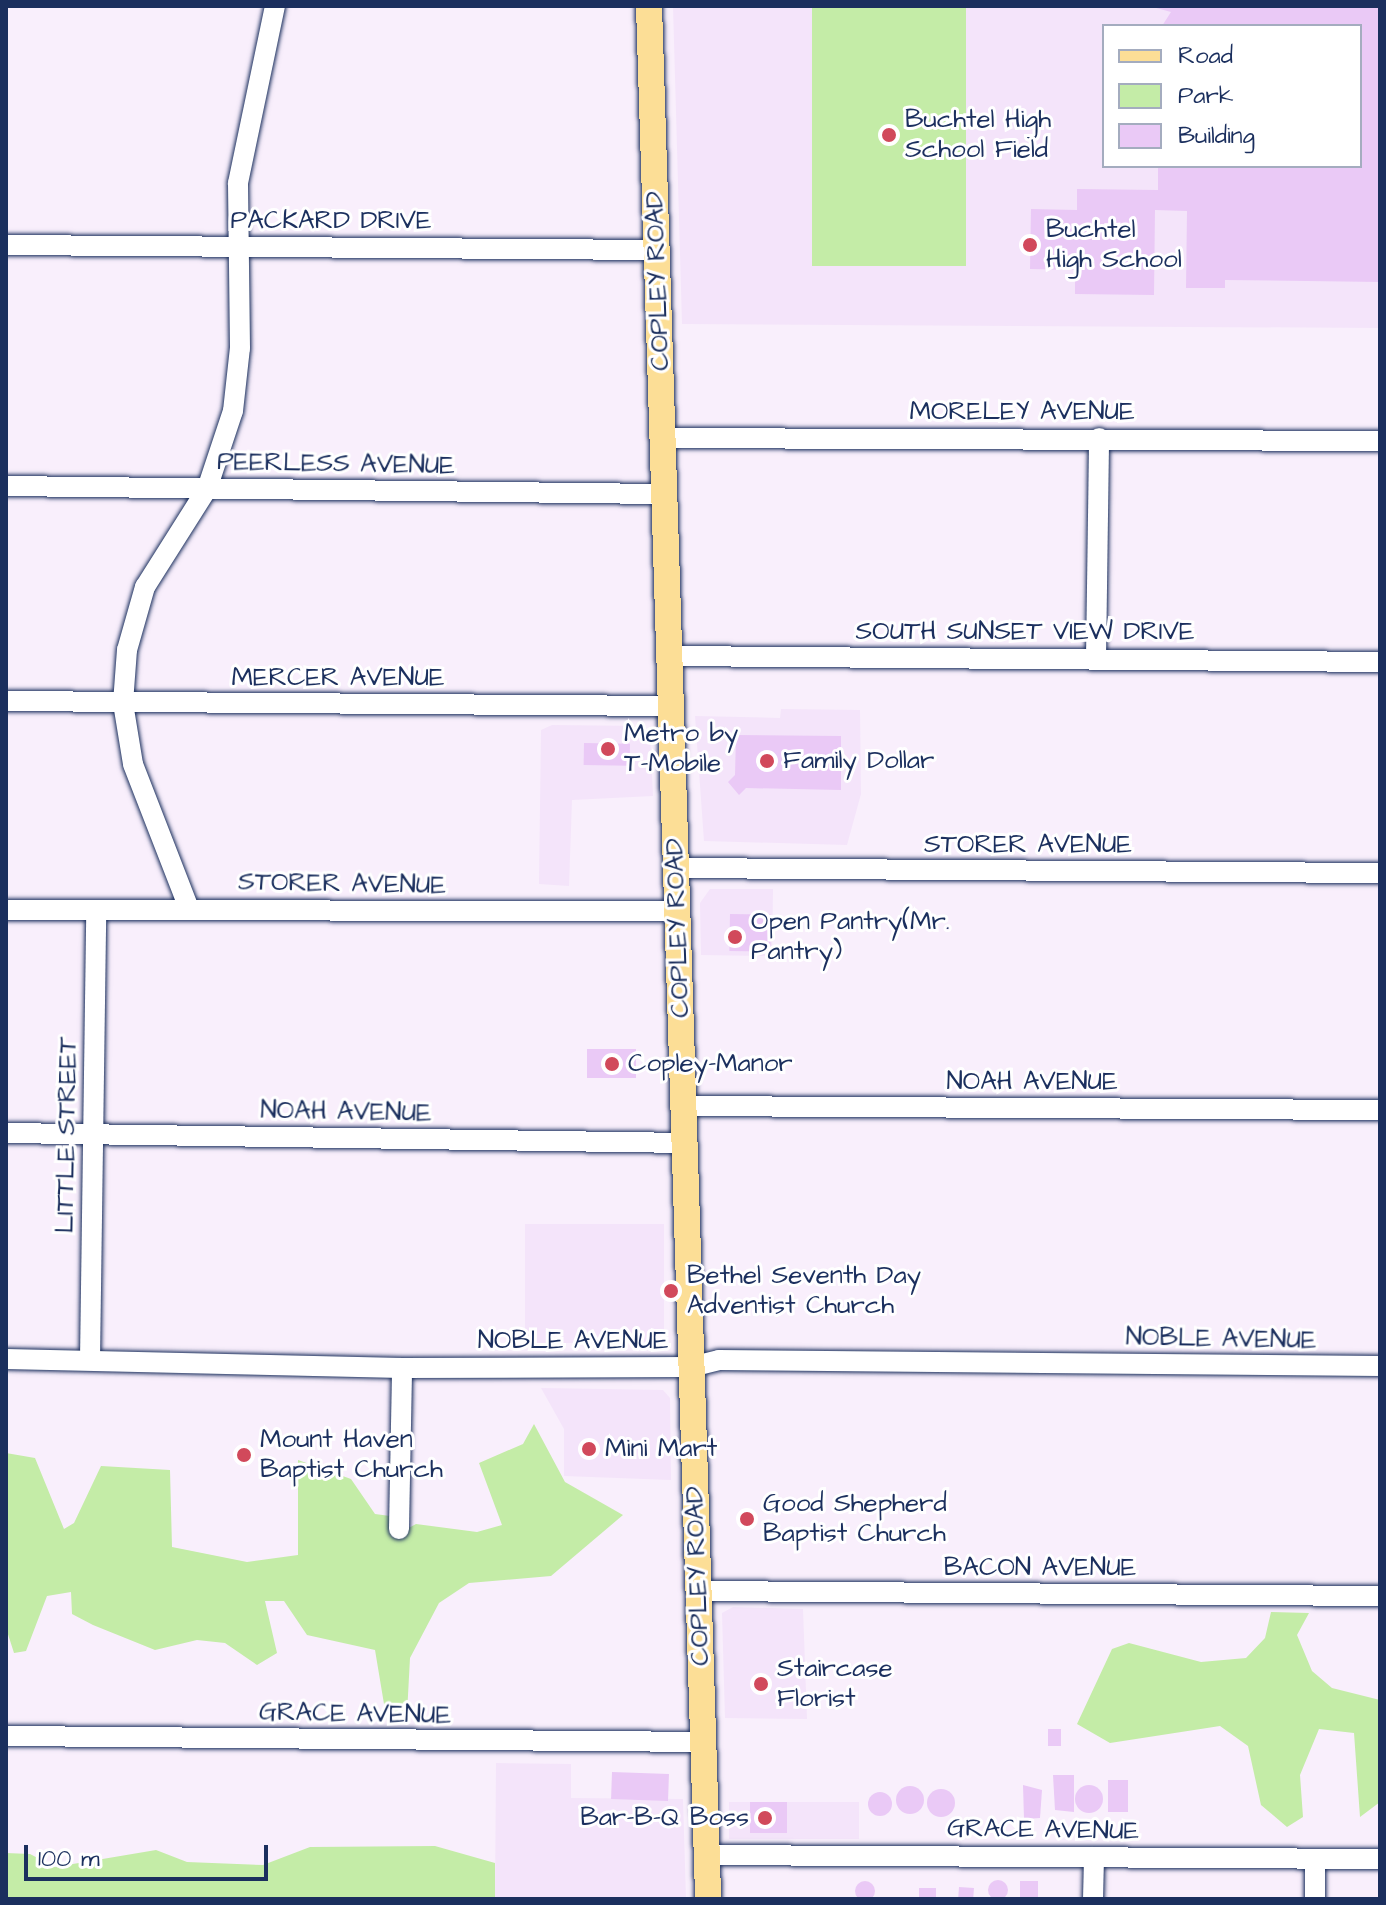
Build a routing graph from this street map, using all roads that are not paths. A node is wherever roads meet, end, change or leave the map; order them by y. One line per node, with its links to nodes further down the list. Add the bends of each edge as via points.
1 (275, 6): 4 (street, via 238,183)
2 (649, 6): 5 (main road, COPLEY ROAD)
3 (6, 245): 4 (street, PACKARD DRIVE)
4 (234, 247): 5 (street, PACKARD DRIVE); 10 (street, via 239,373)
5 (656, 250): 6 (main road, COPLEY ROAD)
6 (664, 438): 7 (street, MORELEY AVENUE); 11 (main road, COPLEY ROAD)
7 (1099, 438): 8 (street, MORELEY AVENUE); 13 (street)
8 (1380, 441)
9 (6, 486): 10 (street, PEERLESS AVENUE)
10 (207, 489): 11 (street, PEERLESS AVENUE); 16 (street, via 145,587 127,650)
11 (665, 494): 12 (main road, COPLEY ROAD)
12 (670, 656): 13 (street, SOUTH SUNSET VIEW DRIVE); 17 (main road, COPLEY ROAD)
13 (1096, 659): 14 (street, SOUTH SUNSET VIEW DRIVE)
14 (1380, 662)
15 (6, 701): 16 (street, MERCER AVENUE)
16 (123, 703): 17 (street, MERCER AVENUE); 20 (street, via 137,777)
17 (670, 706): 18 (main road, COPLEY ROAD)
18 (676, 868): 19 (street, STORER AVENUE); 22 (main road, COPLEY ROAD)
19 (1380, 873)
20 (188, 906): 22 (street, STORER AVENUE); 23 (street, STORER AVENUE)
21 (6, 910): 23 (street, STORER AVENUE)
22 (677, 911): 24 (main road, COPLEY ROAD)
23 (96, 912): 27 (street, LITTLE STREET)
24 (684, 1106): 25 (street, NOAH AVENUE); 28 (main road, COPLEY ROAD)
25 (1380, 1110)
26 (6, 1133): 27 (street, NOAH AVENUE)
27 (93, 1134): 28 (street, NOAH AVENUE); 30 (street, LITTLE STREET)
28 (685, 1143): 32 (main road, COPLEY ROAD)
29 (6, 1359): 30 (street, NOBLE AVENUE)
30 (90, 1360): 33 (street, NOBLE AVENUE)
31 (1380, 1366): 32 (street, NOBLE AVENUE, via 719,1360)
32 (691, 1367): 33 (street, NOBLE AVENUE); 35 (main road, COPLEY ROAD)
33 (402, 1368): 34 (street)
34 (399, 1529)
35 (699, 1591): 36 (street, BACON AVENUE); 38 (main road, COPLEY ROAD)
36 (1380, 1596)
37 (6, 1736): 38 (street, GRACE AVENUE)
38 (703, 1742): 39 (main road, COPLEY ROAD)
39 (706, 1855): 40 (street, GRACE AVENUE); 43 (main road, COPLEY ROAD)
40 (1094, 1857): 41 (street, GRACE AVENUE); 44 (street)
41 (1315, 1859): 42 (street, GRACE AVENUE); 45 (street)
42 (1380, 1859)
43 (708, 1899)
44 (1093, 1899)
45 (1315, 1899)

